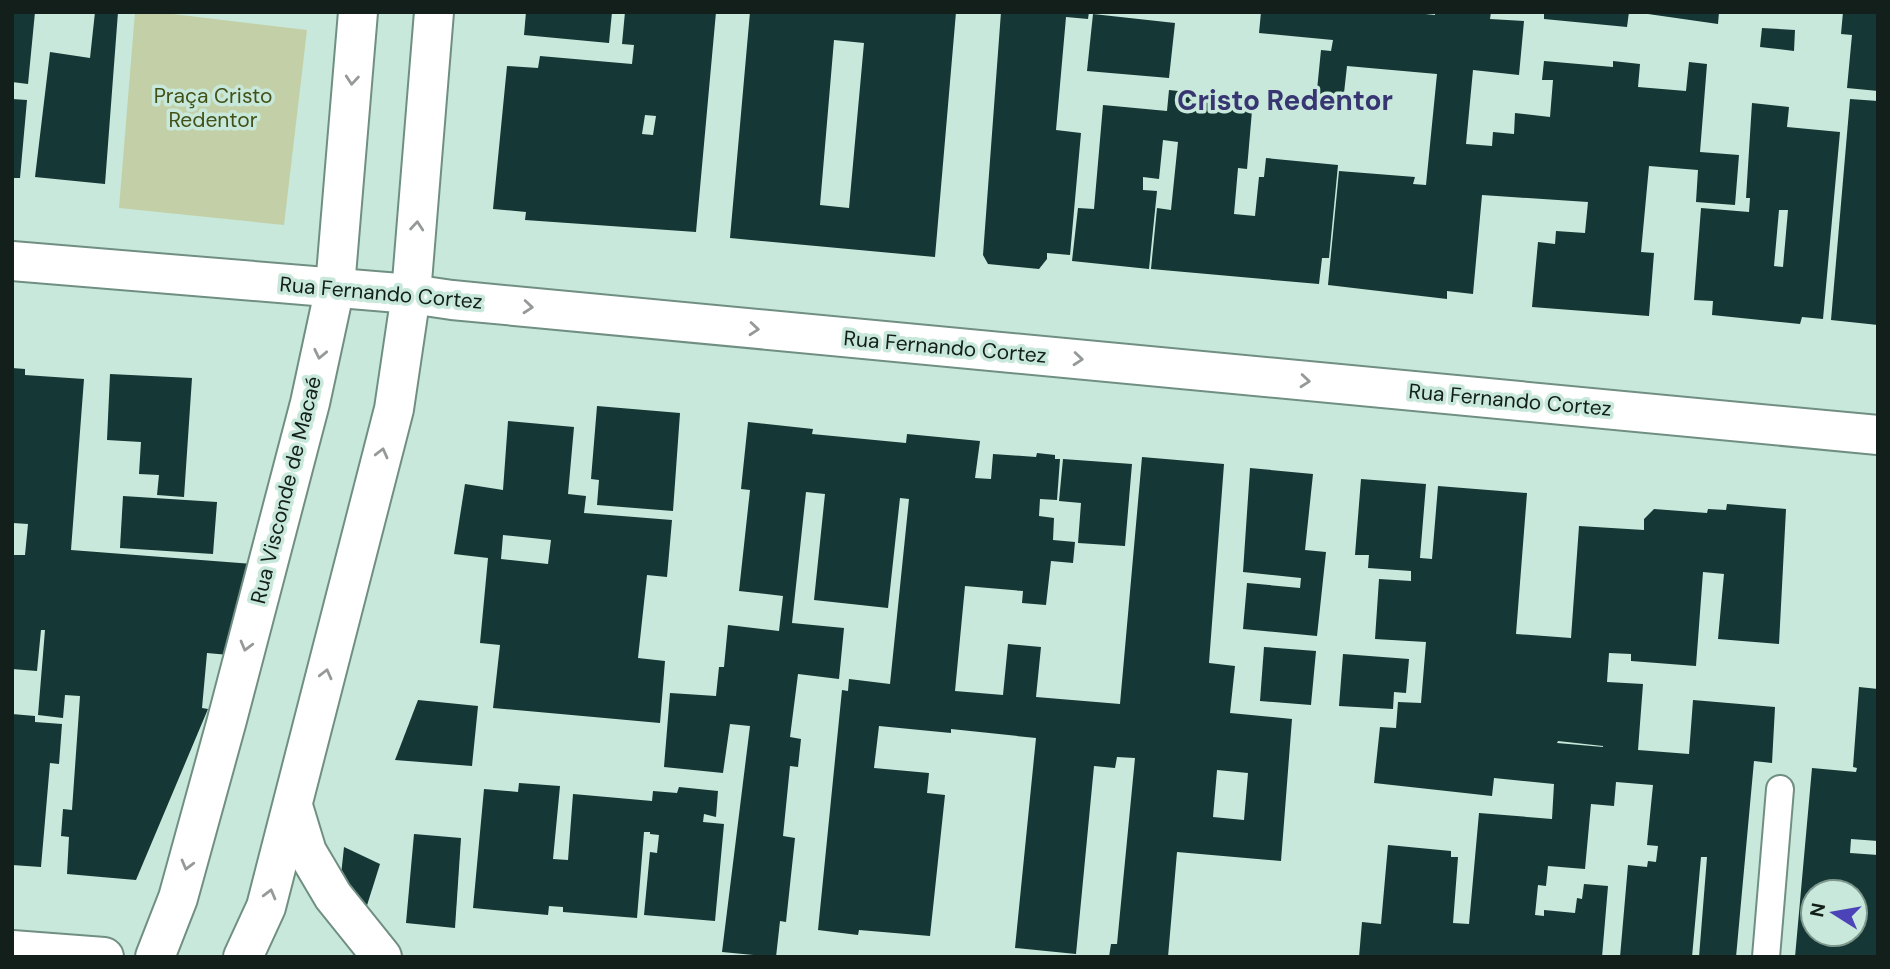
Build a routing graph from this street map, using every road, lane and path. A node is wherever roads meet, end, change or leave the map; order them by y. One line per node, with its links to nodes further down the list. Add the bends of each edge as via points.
1 (358, 12): 4 (street, Rua Visconde de Macaé, one-way to 4)
2 (434, 12): 5 (street, one-way to 2)
3 (12, 261): 4 (street, Rua Fernando Cortez)
4 (335, 287): 5 (street, Rua Fernando Cortez); 11 (street, Rua Visconde de Macaé, one-way to 11, via 310,403 227,720 178,898)
5 (411, 294): 6 (street, Rua Fernando Cortez, one-way to 6); 8 (street, one-way to 5, via 394,409)
6 (1878, 435)
7 (1780, 789): 14 (lane)
8 (293, 806): 12 (street, one-way to 8, via 267,907); 13 (street, via 307,852 333,896)
9 (12, 950): 10 (street)
10 (104, 957)
11 (155, 957)
12 (243, 957)
13 (382, 957)
14 (1766, 957)

